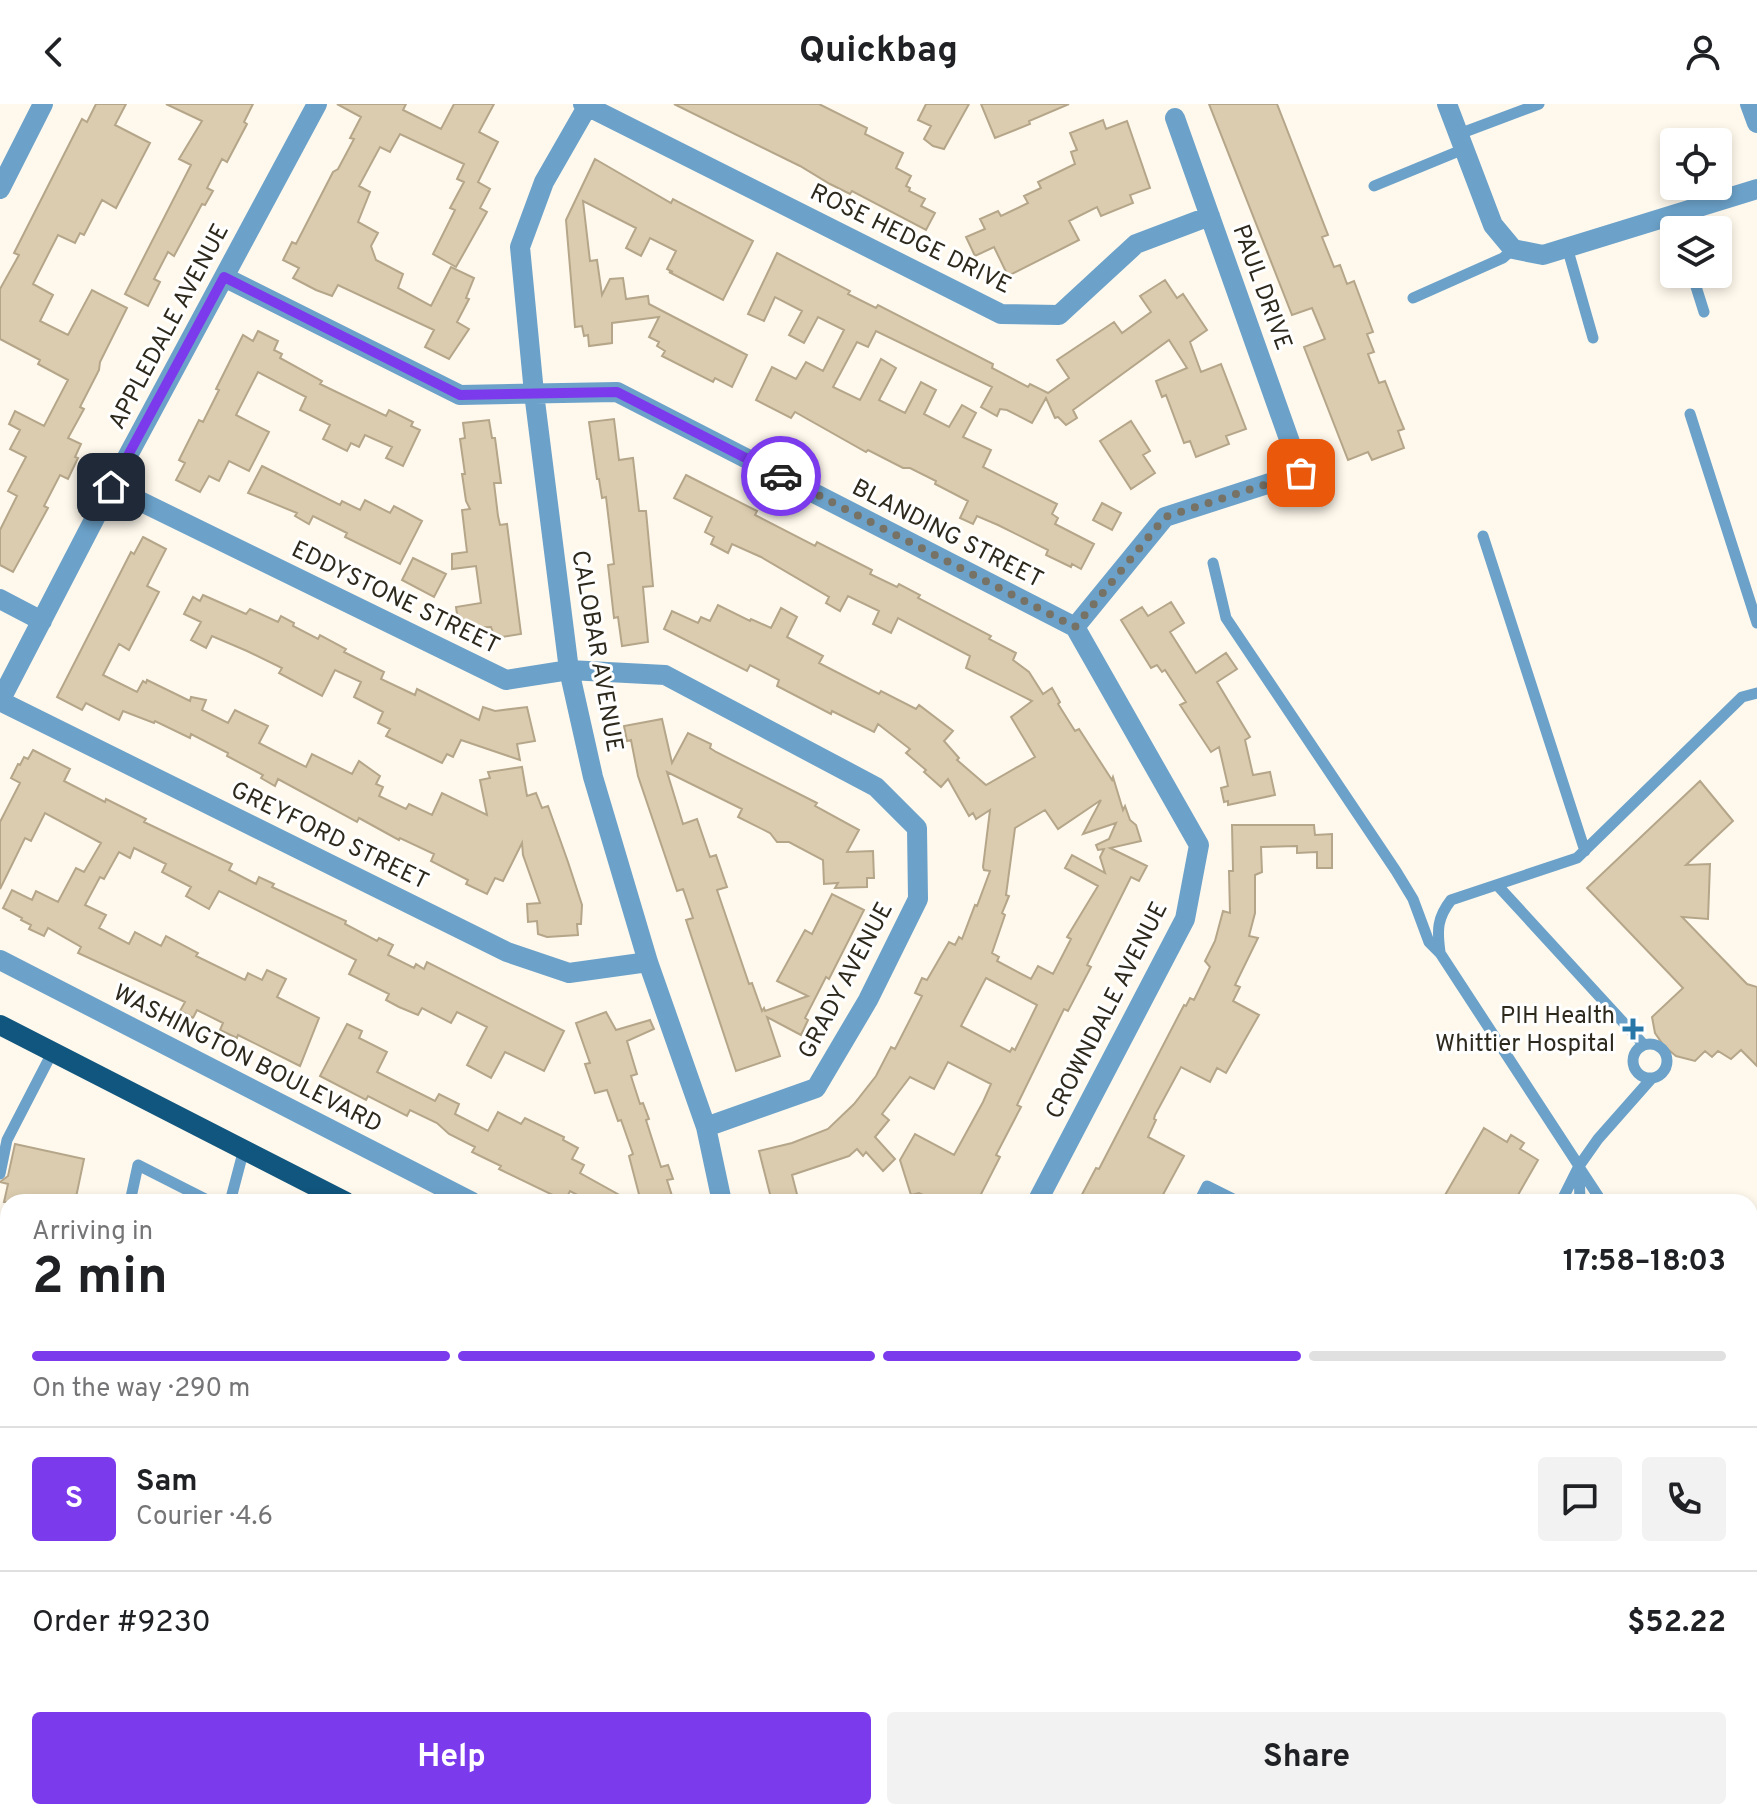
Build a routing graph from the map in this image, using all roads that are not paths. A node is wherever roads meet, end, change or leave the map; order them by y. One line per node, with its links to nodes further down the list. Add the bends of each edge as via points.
1 (43, 104): 9 (street)
2 (317, 104): 16 (street, APPLEDALE AVENUE)
3 (1447, 104): 7 (street)
4 (1539, 104): 7 (lane)
5 (585, 106): 11 (street, ROSE HEDGE DRIVE, via 1001,314 1059,315 1136,244); 21 (street, CALOBAR AVENUE, via 544,182 520,247)
6 (1175, 118): 11 (street, PAUL DRIVE)
7 (1462, 142): 8 (lane); 15 (street, via 1493,225)
8 (1374, 186)
9 (0, 189)
10 (1757, 189): 12 (street)
11 (1210, 216): 29 (street, PAUL DRIVE, via 1301,473 1165,517)
12 (1691, 216)
13 (1660, 226): 14 (street)
14 (1567, 247): 15 (street, via 1543,255); 20 (lane)
15 (1513, 249): 18 (lane)
16 (224, 277): 21 (street, BLANDING STREET, via 460,395); 23 (street, APPLEDALE AVENUE)
17 (1696, 288): 19 (lane)
18 (1413, 298)
19 (1704, 312)
20 (1593, 338)
21 (534, 393): 29 (street, BLANDING STREET, via 617,392); 30 (street, CALOBAR AVENUE)
22 (1690, 414): 28 (lane)
23 (111, 487): 27 (street, APPLEDALE AVENUE); 30 (street, EDDYSTONE STREET, via 506,680)
24 (1483, 536): 34 (lane)
25 (1213, 563): 36 (lane, via 1226,618 1404,883 1429,942)
26 (0, 599): 27 (street)
27 (42, 621): 32 (street, APPLEDALE AVENUE)
28 (1757, 623)
29 (1075, 627): 53 (street, CROWNDALE AVENUE, via 1199,845 1185,919)
30 (569, 670): 33 (street, EDDYSTONE STREET, via 665,675 876,787); 38 (street, CALOBAR AVENUE, via 593,777)
31 (1757, 693): 34 (lane, via 1742,697)
32 (0, 701): 38 (street, GREYFORD STREET, via 507,952 569,973)
33 (917, 828): 43 (street, GRADY AVENUE, via 918,899 816,1088)
34 (1585, 851): 35 (lane)
35 (1498, 886): 36 (lane, via 1451,900 1437,928); 40 (lane)
36 (1440, 953): 45 (lane)
37 (0, 960): 51 (street, WASHINGTON BOULEVARD)
38 (648, 962): 43 (street, CALOBAR AVENUE)
39 (0, 1025): 41 (main road)
40 (1644, 1045): 42 (lane, via 1633,1056 1633,1067); 42 (lane, via 1660,1047 1667,1057 1666,1069)
41 (53, 1051): 44 (main road); 46 (lane, via 7,1140)
42 (1651, 1079): 45 (lane)
43 (706, 1127): 52 (street, CALOBAR AVENUE)
44 (244, 1149): 49 (lane); 50 (main road)
45 (1579, 1166): 56 (lane); 57 (lane); 58 (lane)
46 (0, 1174)
47 (132, 1194): 48 (lane, via 138,1165)
48 (195, 1194)
49 (232, 1194)
50 (331, 1194)
51 (456, 1194)
52 (720, 1194)
53 (1041, 1194)
54 (1203, 1194): 55 (lane, via 1207,1186)
55 (1223, 1194)
56 (1565, 1194)
57 (1580, 1194)
58 (1597, 1194)

